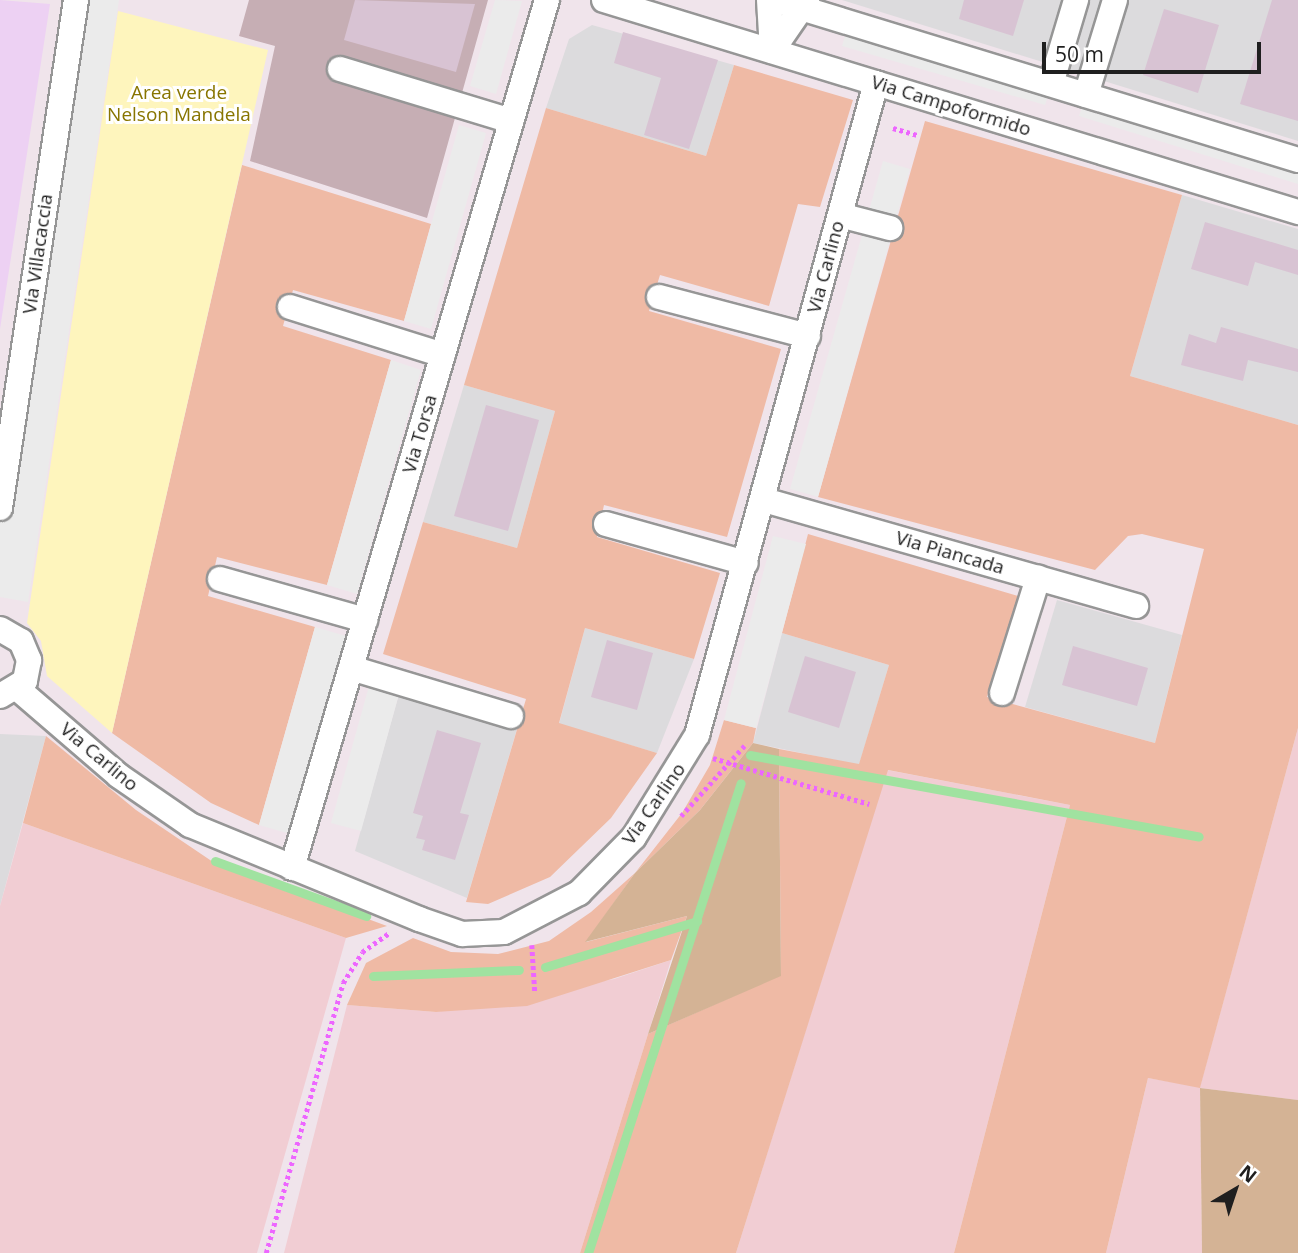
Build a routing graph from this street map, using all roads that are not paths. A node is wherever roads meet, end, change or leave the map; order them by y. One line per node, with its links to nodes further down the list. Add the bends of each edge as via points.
1 (76, 0): 24 (street, Via Villacaccia)
2 (547, 0): 14 (street, Via Torsa)
3 (604, 0): 9 (street, Via Campoformido)
4 (769, 0): 9 (street)
5 (775, 0): 8 (street)
6 (1076, 0): 12 (street)
7 (1115, 0): 13 (street)
8 (805, 5): 9 (street); 12 (street)
9 (772, 51): 11 (street, Via Campoformido)
10 (340, 69): 14 (street)
11 (876, 83): 16 (street, Via Campoformido); 17 (street, Via Carlino)
12 (1051, 84): 13 (street)
13 (1086, 95): 15 (street)
14 (511, 121): 22 (street, Via Torsa)
15 (1298, 160)
16 (1298, 212)
17 (841, 215): 18 (street); 21 (street, Via Carlino)
18 (890, 228)
19 (659, 297): 21 (street)
20 (290, 307): 22 (street)
21 (808, 336): 23 (street, Via Carlino)
22 (443, 355): 30 (street, Via Torsa)
23 (764, 500): 26 (street, Via Carlino); 27 (street, Via Piancada)
24 (0, 508)
25 (606, 524): 26 (street)
26 (746, 563): 36 (street, Via Carlino, via 690,752 664,797 606,868 579,893 529,923 504,932 463,934)
27 (1038, 578): 29 (street, Via Piancada); 34 (street)
28 (220, 579): 30 (street)
29 (1136, 606)
30 (365, 620): 32 (street, Via Torsa)
31 (0, 629): 33 (street, via 13,634 27,650 29,671)
32 (351, 668): 35 (street); 36 (street, Via Torsa)
33 (9, 693): 36 (street, Via Carlino, via 151,801 227,843)
34 (1002, 693)
35 (511, 716)
36 (292, 868)

